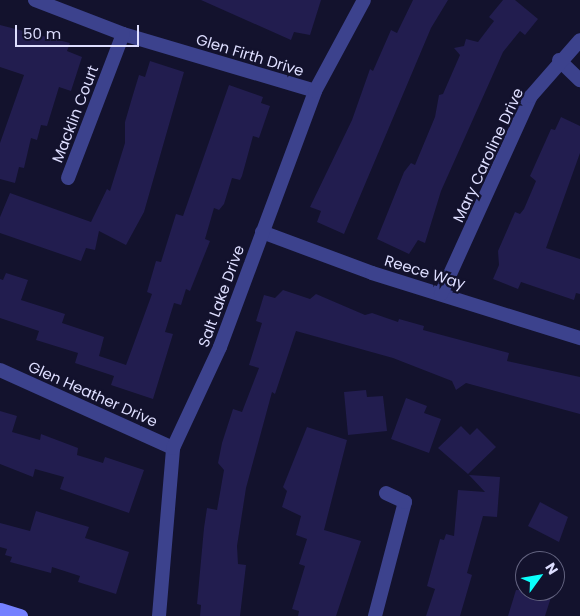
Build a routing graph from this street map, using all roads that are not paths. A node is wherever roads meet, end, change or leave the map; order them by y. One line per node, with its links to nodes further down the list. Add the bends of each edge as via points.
1 (35, 0): 3 (street, Glen Firth Drive)
2 (364, 0): 7 (street, Salt Lake Drive)
3 (123, 34): 7 (street, Glen Firth Drive); 8 (street, Macklin Court)
4 (580, 40): 5 (street, Mary Caroline Drive)
5 (559, 60): 6 (street); 10 (street, Mary Caroline Drive, via 531,96)
6 (580, 80)
7 (315, 91): 9 (street, Salt Lake Drive)
8 (68, 178)
9 (262, 232): 10 (street, Reece Way); 13 (street, Salt Lake Drive, via 220,347)
10 (441, 294): 11 (street, Reece Way)
11 (580, 338)
12 (0, 370): 13 (street, Glen Heather Drive)
13 (173, 448): 17 (street, Salt Lake Drive)
14 (386, 493): 18 (street, via 406,502)
15 (0, 610): 16 (main road)
16 (20, 616)
17 (159, 616)
18 (375, 616)

